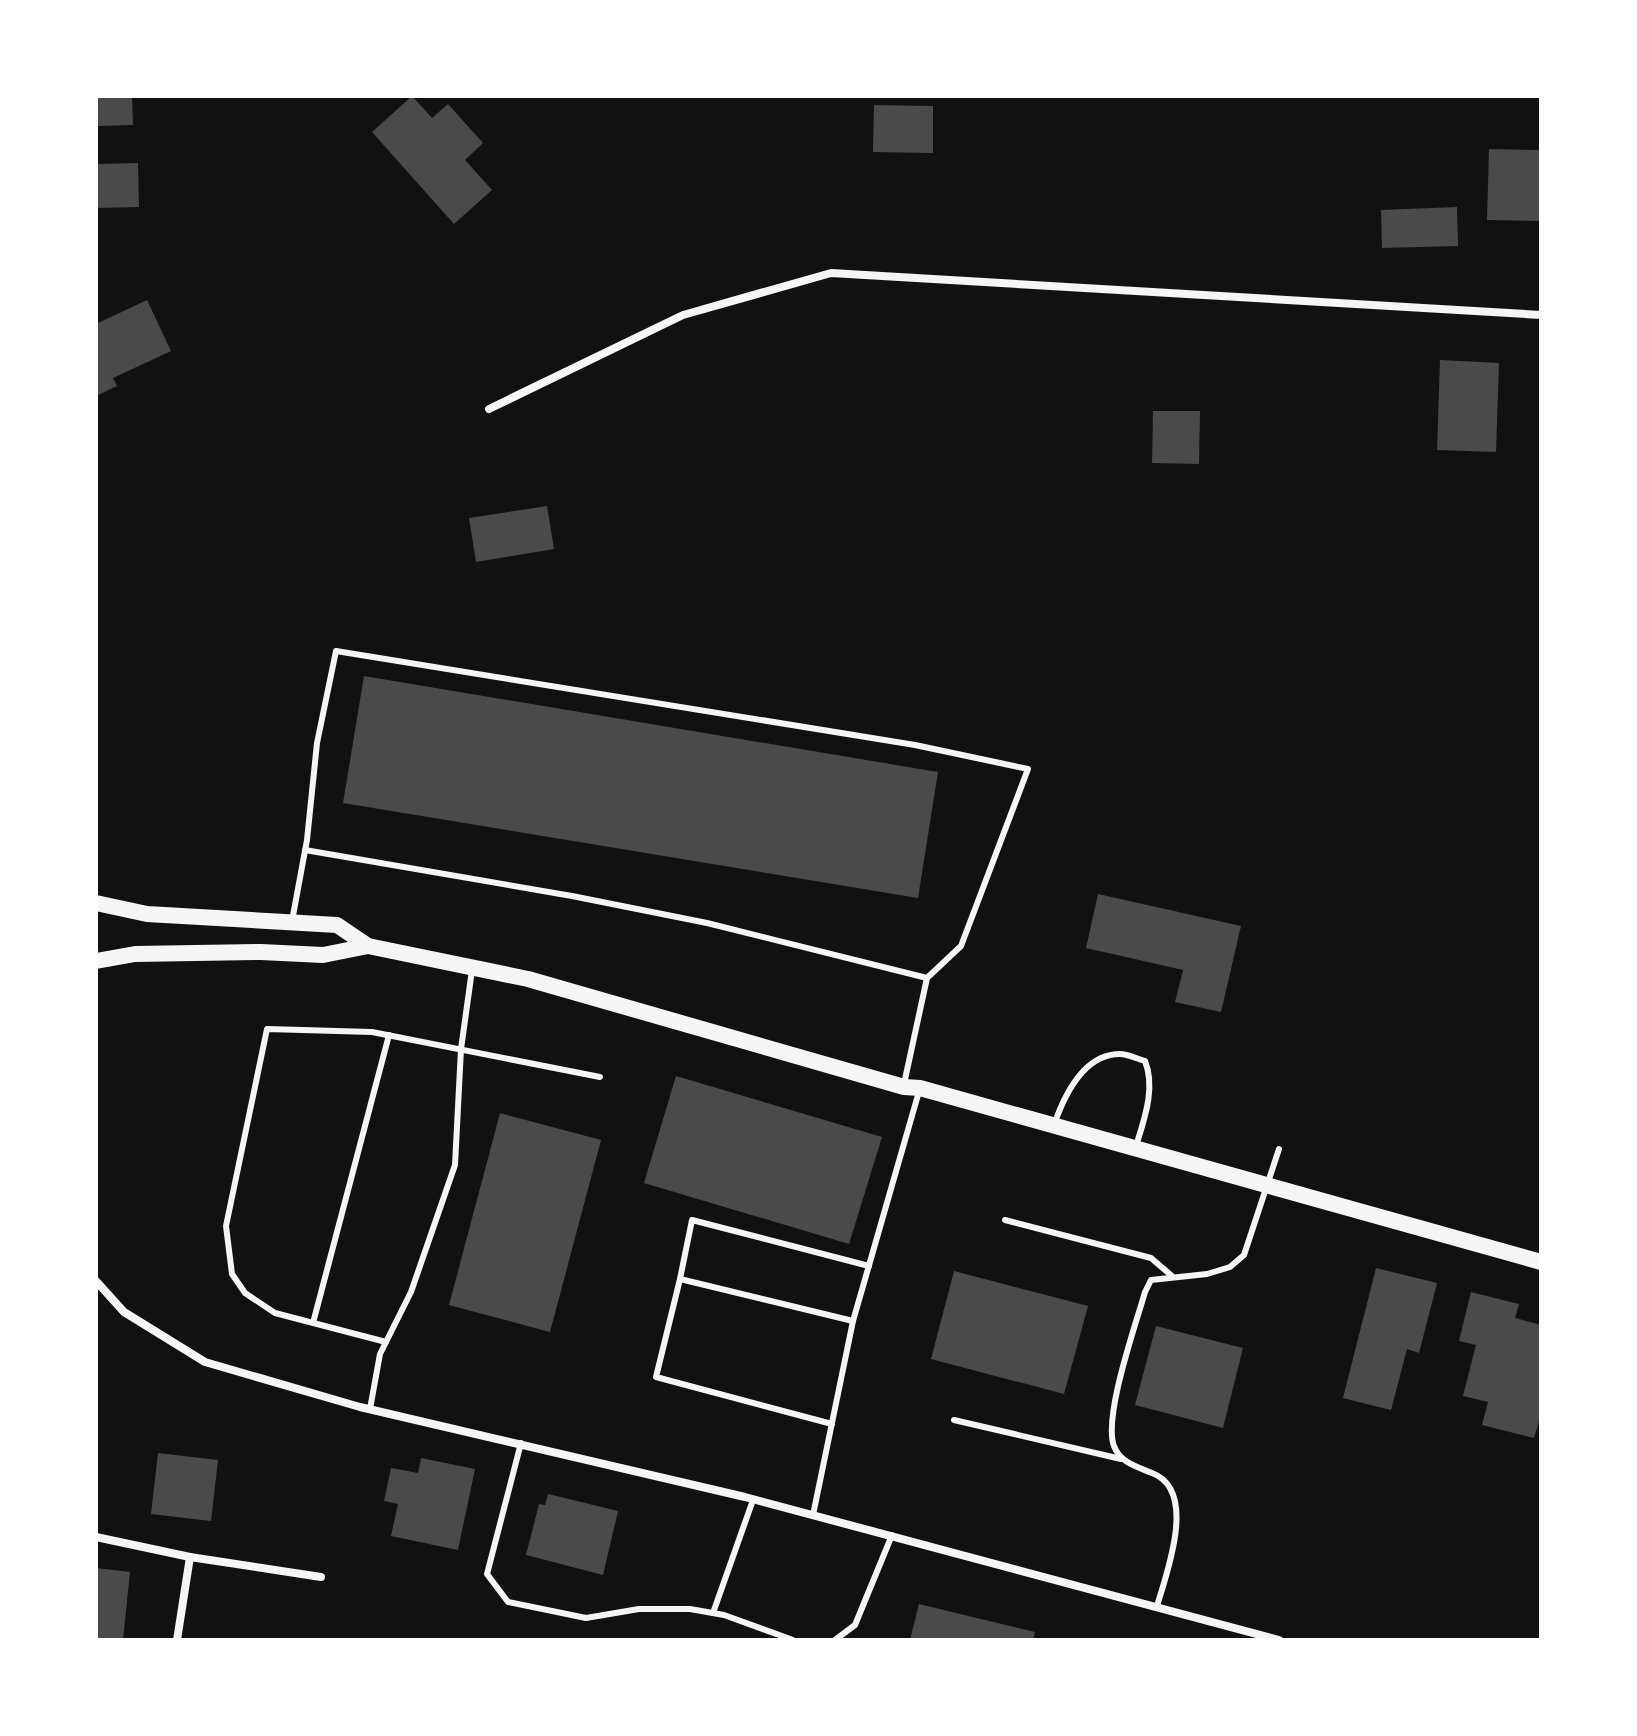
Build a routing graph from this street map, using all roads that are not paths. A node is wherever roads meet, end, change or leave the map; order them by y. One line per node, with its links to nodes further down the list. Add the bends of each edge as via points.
1 (1541, 315): 2 (street, via 831,273 683,315)
2 (489, 409)
3 (305, 850): 5 (lane); 9 (lane, via 692,920); 9 (lane, via 317,743 336,651 915,745 1028,769 961,946)
4 (96, 903): 5 (main road, via 147,914)
5 (292, 921): 6 (main road, via 337,925)
6 (368, 946): 7 (main road, via 323,955 135,954); 8 (main road)
7 (96, 961)
8 (473, 967): 11 (lane); 13 (main road)
9 (927, 978): 13 (lane)
10 (389, 1035): 11 (lane); 25 (lane); 25 (lane, via 267,1029 226,1226 232,1274 245,1293 275,1313)
11 (461, 1049): 12 (lane); 26 (lane, via 455,1165 411,1292)
12 (600, 1077)
13 (912, 1088): 14 (main road); 20 (lane)
14 (1053, 1127): 16 (main road); 16 (lane, via 1064,1097 1089,1065 1122,1054 1145,1061 1150,1074)
15 (1279, 1149): 17 (lane)
16 (1135, 1150): 17 (main road)
17 (1268, 1186): 19 (main road); 21 (lane, via 1244,1255 1230,1267 1207,1274)
18 (1005, 1220): 21 (lane, via 1151,1258)
19 (1541, 1262)
20 (869, 1266): 22 (lane, via 692,1220); 24 (lane)
21 (1172, 1276): 31 (lane, via 1151,1280 1141,1306 1113,1417 1114,1446)
22 (680, 1279): 24 (lane); 29 (lane, via 656,1377)
23 (96, 1281): 27 (street, via 124,1312 205,1362)
24 (853, 1321): 29 (lane)
25 (313, 1323): 26 (lane)
26 (386, 1342): 27 (lane)
27 (370, 1409): 30 (street)
28 (954, 1420): 31 (lane)
29 (832, 1424): 33 (lane)
30 (521, 1443): 32 (street); 39 (lane, via 487,1574 508,1602 586,1618 639,1609)
31 (1121, 1459): 38 (lane, via 1163,1477 1178,1508)
32 (753, 1500): 33 (street); 39 (lane)
33 (813, 1515): 34 (street)
34 (892, 1535): 38 (street); 42 (lane, via 855,1625)
35 (96, 1537): 36 (street)
36 (190, 1557): 37 (street); 40 (street)
37 (321, 1577)
38 (1157, 1606): 43 (street)
39 (713, 1613): 41 (lane)
40 (177, 1640)
41 (793, 1640)
42 (835, 1640)
43 (1279, 1640)

